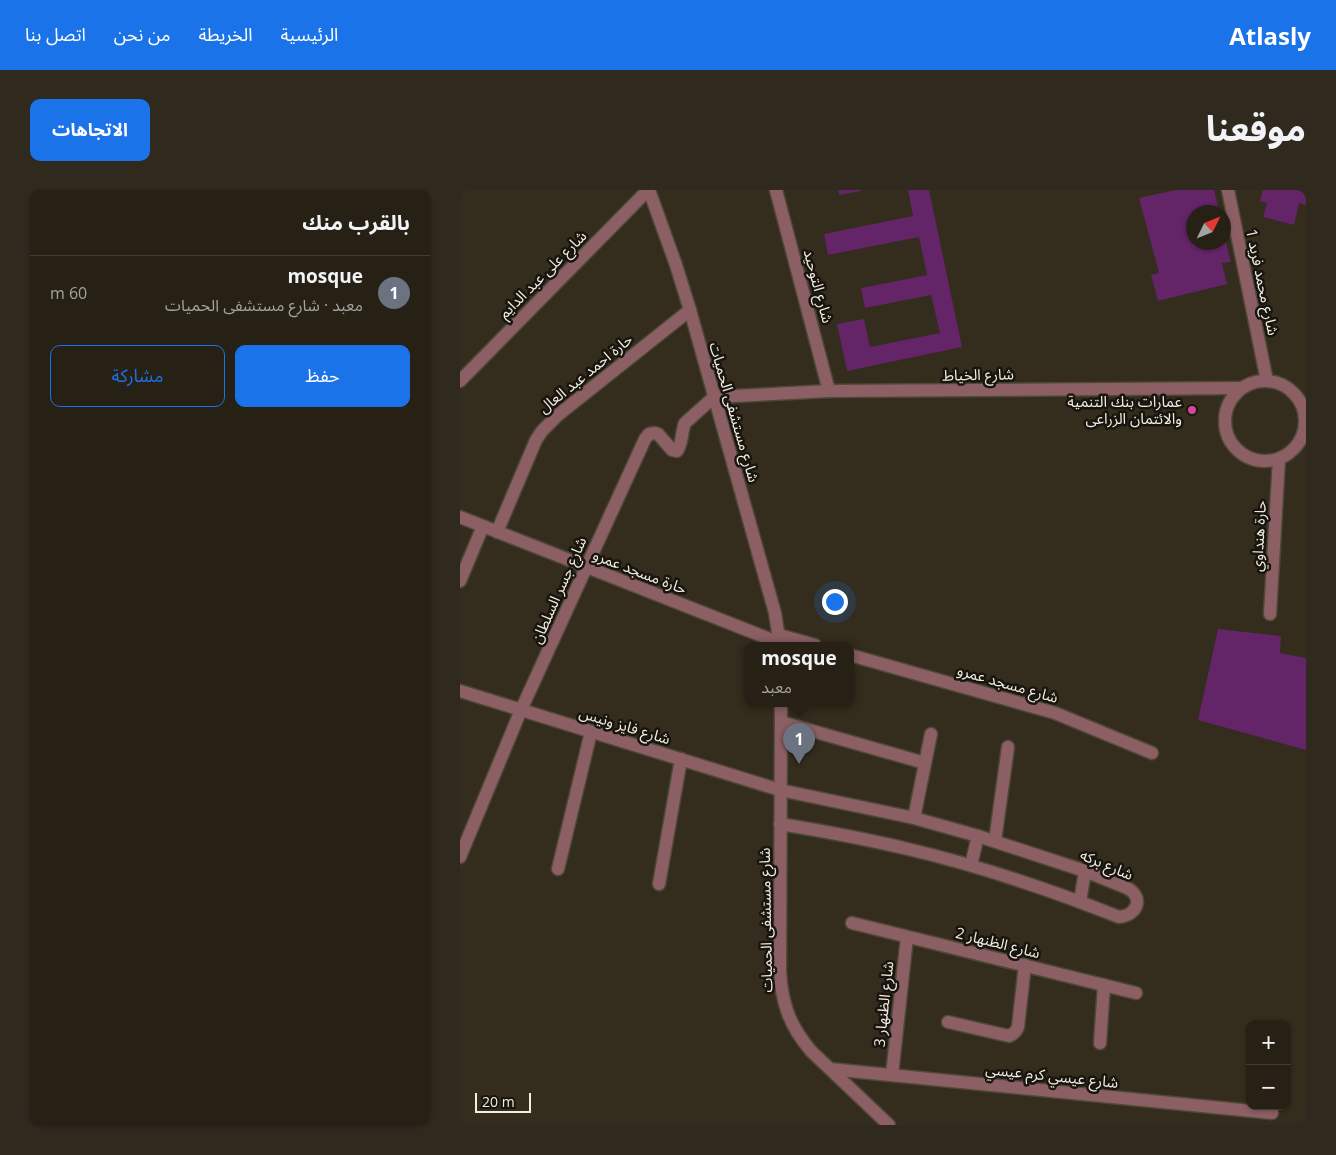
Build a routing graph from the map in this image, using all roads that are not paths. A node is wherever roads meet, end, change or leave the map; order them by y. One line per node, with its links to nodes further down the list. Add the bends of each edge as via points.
1 (648, 190): 4 (street, شارع مستشفى الحميات); 5 (street, شارع على عبد الدايم)
2 (776, 190): 8 (street, شارع التوحيد)
3 (1228, 190): 6 (street, شارع محمد فريد 1)
4 (690, 310): 9 (street, شارع مستشفى الحميات); 14 (street, حارة احمد عبد العال, via 546,426 531,450)
5 (460, 381)
6 (1267, 381): 7 (street, via 1250,383); 10 (street, via 1288,388 1302,405)
7 (1242, 388): 8 (street, شارع الخياط); 11 (street, via 1228,405 1225,428 1229,440 1245,456 1267,462)
8 (829, 391): 9 (street, شارع الخياط)
9 (714, 397): 15 (street, شارع جسر السلطان, via 685,423 677,451 672,450 658,434 646,436); 18 (street, شارع مستشفى الحميات)
10 (1305, 416): 11 (street, via 1305,427 1296,447)
11 (1279, 459): 17 (street, حارة هنداوي)
12 (460, 517): 13 (street, حارة مسجد عمرو)
13 (483, 526): 14 (street, حارة مسجد عمرو); 16 (street)
14 (498, 532): 15 (street, حارة مسجد عمرو)
15 (586, 567): 18 (street, حارة مسجد عمرو); 22 (street, شارع جسر السلطان)
16 (460, 581)
17 (1270, 614)
18 (780, 641)
19 (854, 656): 27 (street, شارع مسجد عمرو, via 1055,713)
20 (460, 690): 22 (street, شارع فايز ونيس)
21 (781, 707): 23 (street, شارع مستشفى الحميات)
22 (521, 710): 24 (street, شارع فايز ونيس); 35 (street, شارع جسر السلطان)
23 (781, 722): 29 (street); 30 (street, شارع مستشفى الحميات)
24 (590, 732): 28 (street, شارع فايز ونيس); 37 (street)
25 (931, 734): 29 (street)
26 (1008, 747): 34 (street)
27 (1152, 753)
28 (681, 759): 30 (street, شارع فايز ونيس); 39 (street)
29 (925, 764): 31 (street)
30 (780, 790): 31 (street, شارع بركه); 32 (street, شارع مستشفى الحميات)
31 (914, 818): 33 (street, شارع بركه)
32 (780, 824): 36 (street, شارع بركه, via 908,849); 48 (street, شارع مستشفى الحميات, via 781,990 791,1022 800,1037)
33 (978, 836): 34 (street, شارع بركه); 36 (street)
34 (995, 841): 38 (street, شارع بركه)
35 (460, 857)
36 (971, 866): 40 (street, شارع بركه)
37 (558, 869)
38 (1085, 871): 40 (street); 40 (street, شارع بركه, via 1132,891 1137,902 1131,913 1119,917)
39 (659, 884)
40 (1080, 902)
41 (852, 923): 42 (street, شارع الظنهار 2)
42 (907, 937): 43 (street, شارع الظنهار 2); 49 (street, شارع الظنهار 3)
43 (1025, 966): 44 (street, شارع الظنهار 2); 46 (street, via 1018,1027 1013,1034 1009,1036)
44 (1104, 985): 45 (street, شارع الظنهار 2); 47 (street)
45 (1136, 993)
46 (948, 1022)
47 (1100, 1043)
48 (830, 1069): 49 (street, شارع عيسي كرم عيسي); 51 (street, شارع مستشفى الحميات)
49 (892, 1075): 50 (street, شارع عيسي كرم عيسي)
50 (1272, 1113)
51 (889, 1125)

